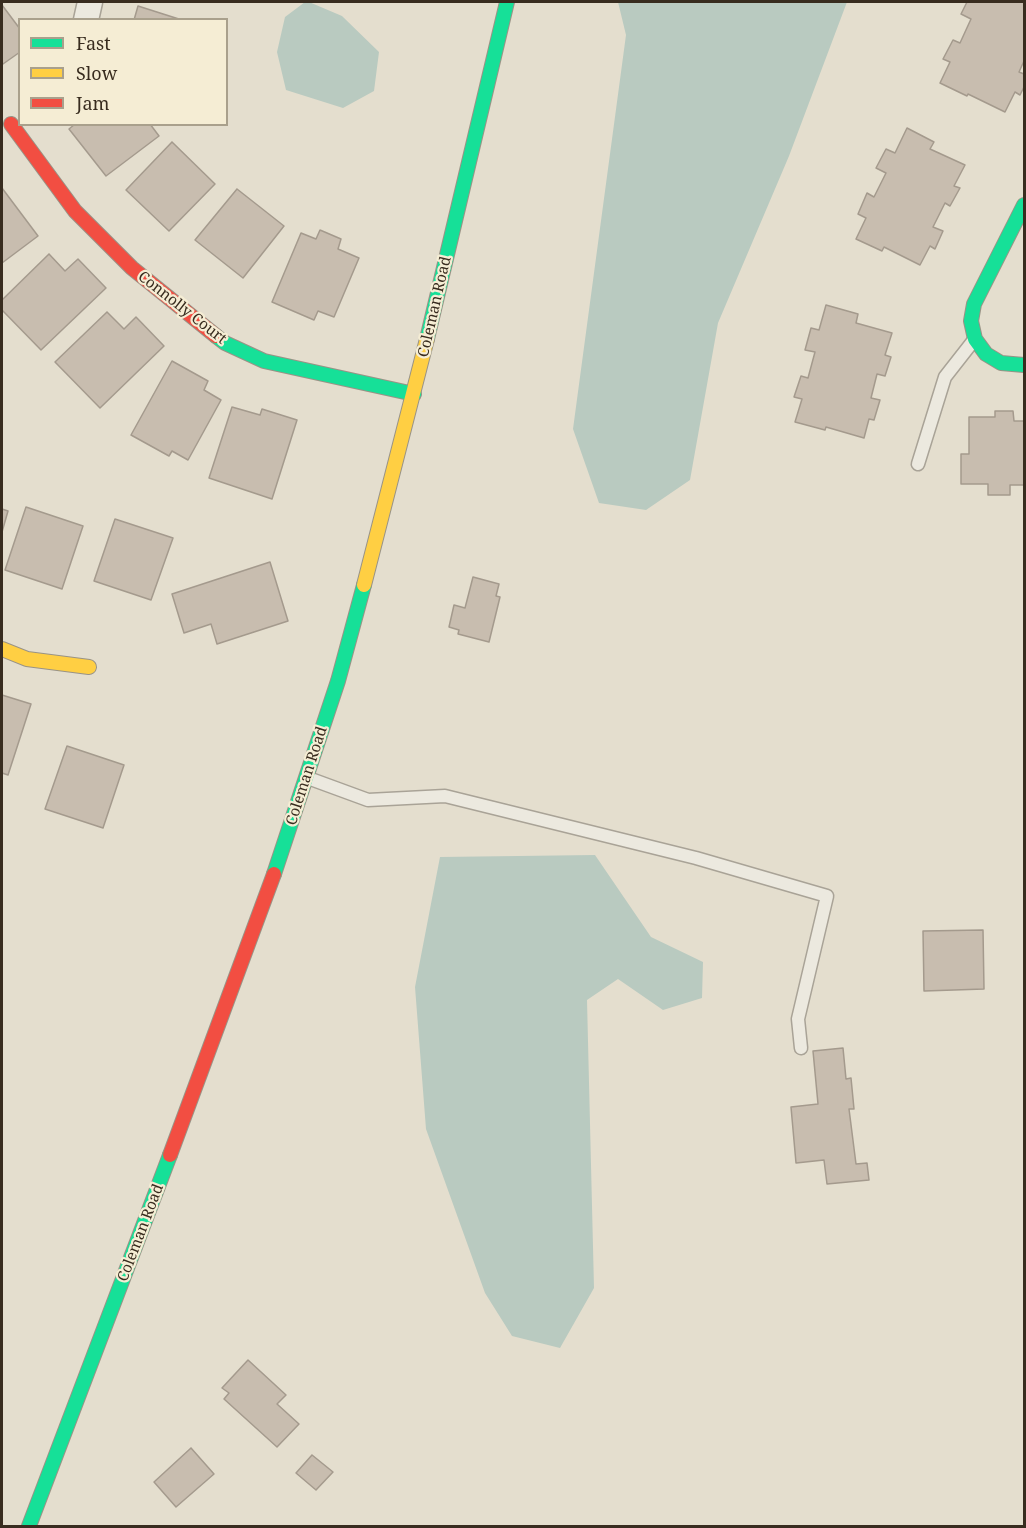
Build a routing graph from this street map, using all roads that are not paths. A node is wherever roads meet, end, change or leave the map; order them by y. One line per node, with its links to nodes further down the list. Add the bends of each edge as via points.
1 (90, 2): 3 (street)
2 (507, 2): 8 (street, Coleman Road)
3 (86, 18)
4 (11, 125): 8 (street, Connolly Court, via 75,211 132,268 225,343 264,361)
5 (1024, 206): 6 (street, via 974,304 971,321)
6 (975, 339): 7 (street, via 986,354 1000,363); 9 (lane, via 945,377)
7 (1024, 365)
8 (414, 394): 12 (street, Coleman Road, via 338,681)
9 (918, 464)
10 (2, 649): 11 (street, via 27,658)
11 (89, 668)
12 (307, 778): 13 (lane, via 368,800 445,796 696,858 827,896 798,1019); 14 (street, Coleman Road, via 221,1020)
13 (801, 1048)
14 (29, 1527)

